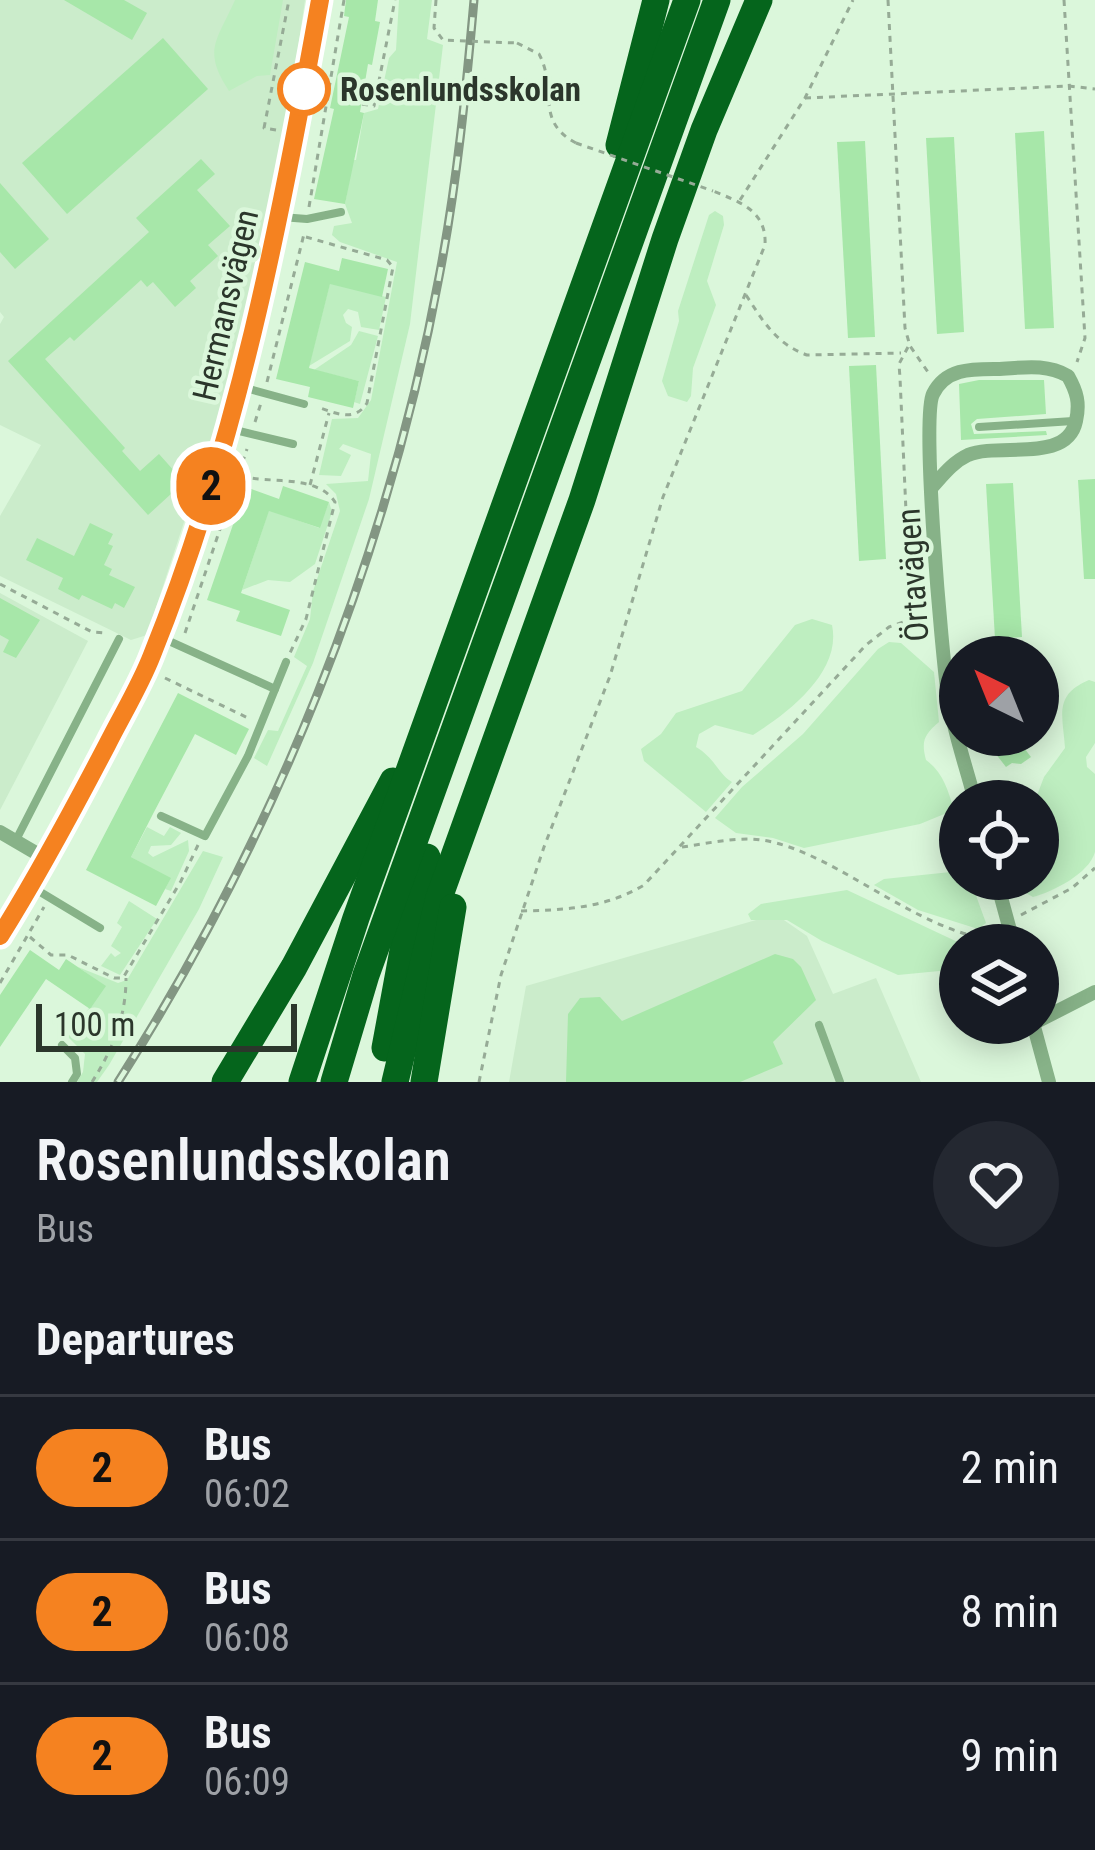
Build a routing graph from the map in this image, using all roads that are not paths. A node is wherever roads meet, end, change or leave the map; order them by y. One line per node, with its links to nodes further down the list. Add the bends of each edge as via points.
1 (320, 0): 7 (street, Hermansvägen)
2 (656, 0): 8 (highway)
3 (687, 0): 8 (highway)
4 (717, 0): 20 (highway)
5 (759, 0): 23 (highway, via 664,239)
6 (341, 212): 7 (lane)
7 (280, 217): 9 (street, Hermansvägen)
8 (573, 317): 21 (highway)
9 (241, 386): 10 (lane); 13 (street, Hermansvägen)
10 (304, 404)
11 (1076, 420): 12 (lane); 15 (street, Örtavägen, via 1065,441 963,457); 15 (street, Örtavägen, via 1079,400 1068,376 1042,367 964,370 930,403)
12 (979, 427)
13 (230, 428): 14 (lane); 16 (street, Hermansvägen)
14 (293, 444)
15 (933, 486): 22 (street, Örtavägen, via 948,698)
16 (159, 637): 19 (lane); 27 (street, Hermansvägen)
17 (119, 639): 26 (lane)
18 (286, 662): 19 (lane)
19 (275, 689): 24 (lane, via 202,837)
20 (465, 705): 39 (highway); 40 (highway, via 404,945)
21 (431, 715): 37 (highway); 38 (highway)
22 (970, 780)
23 (473, 808): 41 (highway, via 427,940); 42 (highway)
24 (161, 816)
25 (0, 832): 26 (street)
26 (16, 841): 27 (street)
27 (48, 860): 28 (street, Hermansvägen)
28 (31, 886): 29 (lane); 30 (street, Hermansvägen)
29 (100, 928)
30 (0, 937)
31 (1095, 992): 32 (street)
32 (1059, 1011)
33 (819, 1025): 43 (lane)
34 (1040, 1044): 44 (street)
35 (62, 1045): 36 (lane, via 75,1058)
36 (72, 1082)
37 (225, 1082)
38 (302, 1082)
39 (334, 1082)
40 (380, 1082)
41 (395, 1082)
42 (424, 1082)
43 (840, 1082)
44 (1048, 1082)

